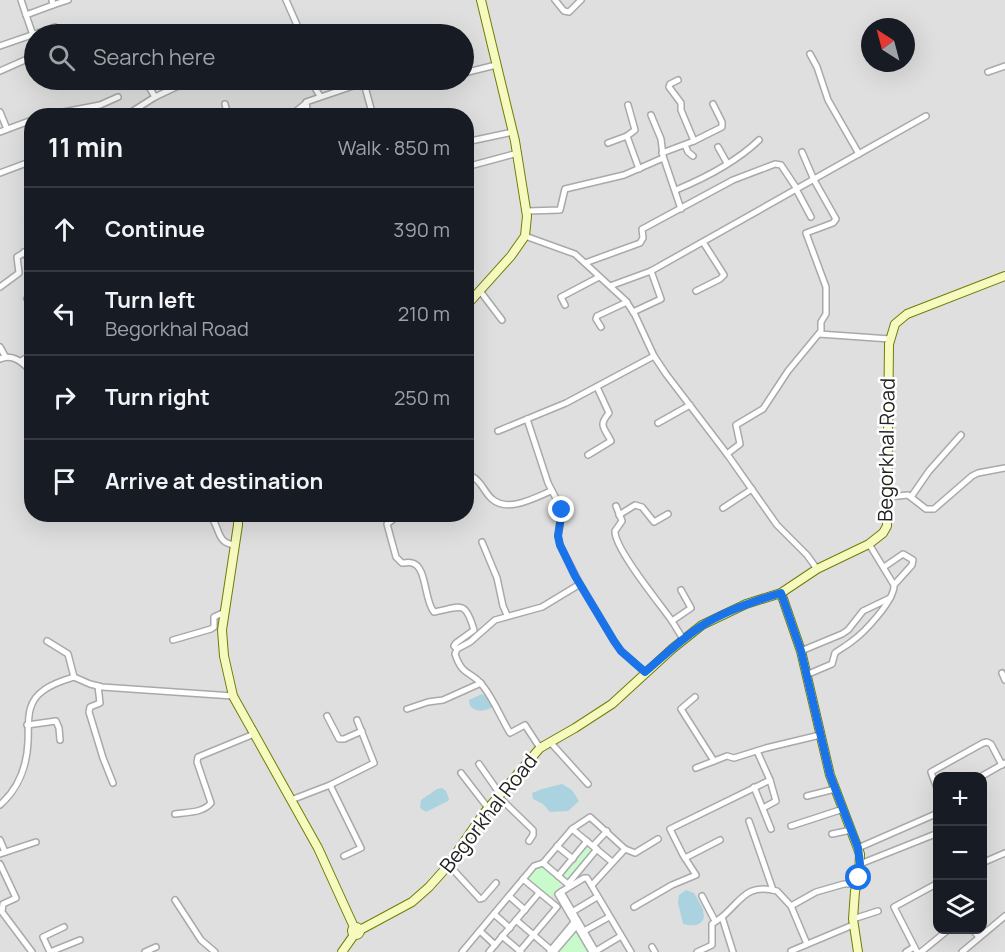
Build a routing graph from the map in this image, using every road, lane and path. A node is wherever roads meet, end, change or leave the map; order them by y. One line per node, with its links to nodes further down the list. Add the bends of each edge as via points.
1 (21, 0): 8 (street)
2 (68, 0): 7 (street)
3 (286, 0): 10 (street)
4 (480, 0): 15 (street)
5 (555, 0): 6 (street, via 568,12)
6 (581, 0)
7 (52, 3): 8 (street)
8 (26, 15): 9 (street)
9 (29, 24)
10 (297, 24)
11 (24, 37): 12 (street)
12 (0, 46)
13 (810, 54): 55 (street, via 828,100)
14 (24, 60): 18 (street)
15 (496, 65): 17 (street); 45 (street)
16 (1005, 66): 19 (street)
17 (474, 70)
18 (0, 71)
19 (988, 72)
20 (678, 80): 49 (street, via 669,87 681,103)
21 (151, 90): 28 (street)
22 (170, 90): 28 (street)
23 (316, 90): 26 (street)
24 (338, 90): 26 (street)
25 (366, 90): 38 (street)
26 (320, 96): 30 (street)
27 (118, 97): 33 (street)
28 (155, 97): 34 (street)
29 (225, 104): 35 (street)
30 (305, 104): 36 (street); 37 (street)
31 (713, 104): 49 (street, via 722,127)
32 (628, 105): 46 (street, via 635,130)
33 (86, 108)
34 (138, 108)
35 (226, 108)
36 (300, 108)
37 (306, 108)
38 (371, 108)
39 (0, 112): 43 (street)
40 (651, 115): 56 (street)
41 (926, 116): 55 (street)
42 (24, 123): 43 (street)
43 (7, 129): 44 (street)
44 (0, 132)
45 (513, 132): 47 (street); 54 (street)
46 (627, 136): 50 (street); 61 (street)
47 (474, 140)
48 (759, 140): 58 (street)
49 (694, 141): 51 (street)
50 (608, 143)
51 (685, 145): 56 (street); 57 (street)
52 (718, 147): 58 (street)
53 (802, 152): 63 (street)
54 (518, 153): 60 (street); 67 (street)
55 (859, 154): 63 (street)
56 (663, 156): 61 (street); 65 (street)
57 (693, 156)
58 (727, 163): 65 (street)
59 (24, 164): 62 (street)
60 (474, 165)
61 (639, 169): 67 (street, via 566,189 560,210)
62 (0, 173)
63 (814, 180): 64 (street); 86 (street, via 836,219 806,233 826,287 826,317)
64 (797, 189): 66 (street, via 781,165 775,164 732,180); 68 (street); 70 (street)
65 (676, 190): 66 (street)
66 (681, 209): 72 (street, via 642,230 640,243)
67 (527, 212): 69 (street)
68 (811, 217)
69 (525, 236): 72 (street, via 570,251); 78 (street)
70 (703, 242): 73 (street); 79 (street, via 724,274)
71 (24, 252): 77 (street, via 17,257 20,273)
72 (585, 263): 75 (street)
73 (651, 271): 76 (street); 83 (street, via 661,299)
74 (1005, 276): 87 (street, Begorkhal Road, via 907,314 895,324)
75 (600, 277): 76 (street); 82 (street, via 561,297)
76 (610, 286): 81 (street)
77 (0, 287)
78 (480, 291): 80 (street); 84 (street)
79 (696, 291)
80 (474, 297)
81 (627, 302): 83 (street); 85 (street, via 597,316)
82 (565, 306)
83 (633, 312): 89 (street)
84 (502, 320)
85 (601, 327)
86 (819, 334): 87 (street); 100 (street, via 763,409 736,425 740,444)
87 (890, 339): 106 (street, Begorkhal Road)
88 (0, 347): 90 (street)
89 (654, 356): 94 (street); 95 (street)
90 (2, 357): 92 (street)
91 (24, 359): 92 (street)
92 (21, 361): 93 (street)
93 (24, 364)
94 (597, 387): 96 (street); 101 (street, via 609,413 602,423 610,441)
95 (690, 405): 97 (street); 100 (street)
96 (527, 420): 98 (street); 105 (street)
97 (658, 423)
98 (498, 431)
99 (961, 435): 107 (street)
100 (727, 454): 104 (street)
101 (588, 455)
102 (1005, 468): 107 (street, via 972,476 934,509)
103 (474, 478): 105 (street, via 500,505 511,506)
104 (752, 489): 109 (street); 119 (street, via 777,525)
105 (551, 491): 120 (street, via 563,513 558,540)
106 (888, 497): 107 (street); 116 (street, Begorkhal Road, via 886,530)
107 (912, 497)
108 (615, 506): 111 (street)
109 (723, 508)
110 (668, 514): 111 (street, via 654,522 642,507 635,505)
111 (620, 515): 127 (street, via 622,521 615,538)
112 (215, 522): 117 (street, via 222,541)
113 (237, 522): 117 (street)
114 (390, 522): 131 (street, via 396,557 399,562 418,566 430,608 434,612 456,608 468,611 474,630 456,643)
115 (482, 542): 126 (street)
116 (869, 544): 118 (street); 119 (street, Begorkhal Road)
117 (235, 545): 125 (street)
118 (884, 567): 121 (street); 121 (street, via 903,554 912,560)
119 (817, 569): 123 (street, Begorkhal Road)
120 (580, 584): 126 (street, via 542,607); 133 (street, via 618,646)
121 (894, 585): 124 (street)
122 (681, 590): 127 (street, via 691,608)
123 (781, 593): 128 (street, Begorkhal Road, via 722,615); 132 (street)
124 (890, 597): 132 (street, via 863,611 842,634); 135 (street, via 854,640 835,653 832,664)
125 (225, 612): 129 (street, via 214,617 211,629); 140 (street, via 224,656)
126 (507, 615): 131 (street)
127 (672, 621): 128 (street)
128 (683, 639): 133 (street, Begorkhal Road)
129 (173, 640)
130 (47, 641): 136 (street, via 68,654)
131 (457, 649): 138 (street, via 462,670)
132 (801, 651): 135 (street)
133 (645, 672): 150 (street, Begorkhal Road, via 612,704)
134 (1002, 673): 137 (street)
135 (806, 675): 148 (street)
136 (74, 677): 139 (street); 145 (street, via 42,691 28,713)
137 (1005, 680)
138 (481, 683): 142 (street, via 443,700); 151 (street, via 510,733 525,725)
139 (98, 686): 140 (street); 163 (street, via 100,703 90,707 89,712)
140 (233, 696): 147 (street)
141 (695, 697): 155 (street, via 681,709)
142 (407, 709)
143 (327, 716): 146 (street, via 339,739)
144 (357, 720): 146 (street)
145 (27, 725): 149 (street, via 56,721); 171 (street, via 21,776)
146 (362, 731): 165 (street, via 374,763)
147 (254, 734): 170 (street); 175 (street, via 198,757 211,803 198,811)
148 (820, 735): 152 (street); 167 (street)
149 (60, 740)
150 (551, 743): 151 (street, Begorkhal Road); 164 (street)
151 (540, 748): 168 (street, Begorkhal Road)
152 (757, 750): 155 (street); 161 (street)
153 (1005, 750): 154 (street)
154 (997, 754): 157 (street); 162 (street, via 987,742 934,770 930,773)
155 (714, 761): 158 (street)
156 (479, 764): 168 (street)
157 (1003, 764): 160 (street)
158 (696, 768)
159 (461, 773): 172 (street)
160 (987, 774)
161 (770, 780): 166 (street); 173 (street, via 776,801)
162 (933, 780)
163 (113, 783)
164 (588, 784)
165 (330, 785): 170 (street); 197 (street, via 361,848)
166 (754, 787): 173 (street); 198 (street, via 670,829)
167 (835, 789): 169 (street); 174 (street)
168 (499, 795): 172 (street, Begorkhal Road); 188 (street, via 533,830)
169 (807, 796)
170 (291, 800): 236 (street)
171 (0, 805)
172 (489, 808): 204 (street, Begorkhal Road)
173 (763, 808): 180 (street)
174 (843, 809): 178 (street); 181 (street)
175 (175, 814)
176 (933, 817): 193 (street)
177 (749, 821): 213 (street)
178 (791, 826)
179 (572, 828): 182 (street, via 590,817); 189 (street); 191 (street)
180 (771, 829)
181 (851, 830): 183 (street); 193 (street)
182 (607, 831): 192 (street); 194 (street)
183 (832, 834)
184 (933, 835): 205 (street)
185 (658, 839): 194 (street, via 635,853)
186 (0, 840): 195 (street)
187 (720, 840): 198 (street)
188 (529, 841)
189 (587, 841): 192 (street); 199 (street)
190 (36, 842): 195 (street)
191 (557, 846): 199 (street); 202 (street)
192 (595, 848): 201 (street); 210 (street)
193 (858, 848): 205 (street)
194 (625, 849): 201 (street)
195 (3, 853)
196 (1005, 854): 200 (street)
197 (344, 856)
198 (685, 858): 222 (street, via 696,875)
199 (573, 859): 206 (street)
200 (987, 861)
201 (612, 862): 211 (street)
202 (543, 863): 206 (street); 207 (street, via 534,866)
203 (0, 864): 250 (street, via 16,898 3,904 1,910)
204 (448, 864): 208 (street, via 480,899); 236 (street, Begorkhal Road, via 412,902)
205 (860, 864): 209 (street)
206 (558, 876): 210 (street)
207 (523, 879): 214 (street); 216 (street)
208 (496, 883)
209 (857, 884): 221 (street, via 816,891); 233 (street)
210 (569, 885): 211 (street, via 586,878); 215 (street)
211 (592, 885): 218 (street)
212 (933, 886): 254 (street, via 894,907)
213 (773, 890): 221 (street); 228 (street, via 746,892)
214 (539, 893): 220 (street); 223 (street)
215 (559, 893): 220 (street); 225 (street); 232 (street)
216 (509, 896): 223 (street); 226 (street)
217 (702, 896): 231 (street)
218 (597, 897): 225 (street); 227 (street)
219 (175, 900): 257 (street, via 201,940)
220 (551, 902): 241 (street, via 557,907)
221 (791, 906): 247 (street)
222 (634, 907)
223 (525, 910): 230 (street)
224 (879, 911): 233 (street)
225 (572, 912): 232 (street)
226 (494, 914): 235 (street); 237 (street)
227 (609, 916): 238 (street); 243 (street)
228 (722, 916): 231 (street); 264 (street)
229 (1005, 916): 244 (street)
230 (516, 920): 235 (street); 241 (street)
231 (714, 921): 263 (street, via 713,944)
232 (576, 922): 238 (street); 252 (street); 261 (street)
233 (853, 922): 247 (street); 265 (street)
234 (64, 927): 246 (street, via 45,935)
235 (510, 928): 242 (street)
236 (356, 931): 258 (street)
237 (480, 931): 248 (street); 251 (street)
238 (584, 931): 261 (street)
239 (942, 934): 254 (street)
240 (976, 934): 244 (street)
241 (533, 935): 252 (street); 260 (street)
242 (502, 936): 248 (street); 260 (street)
243 (621, 936): 261 (street); 262 (street)
244 (979, 937): 267 (street)
245 (80, 940): 255 (street)
246 (44, 941): 250 (street); 255 (street)
247 (807, 944): 253 (street)
248 (495, 945): 259 (street)
249 (156, 947): 256 (street)
250 (32, 951)
251 (465, 951)
252 (551, 951)
253 (791, 951)
254 (917, 951): 266 (street)
255 (50, 952)
256 (145, 952)
257 (215, 952)
258 (342, 952)
259 (489, 952)
260 (520, 952)
261 (595, 952)
262 (631, 952)
263 (697, 952)
264 (733, 952)
265 (858, 952)
266 (906, 952)
267 (962, 952)

